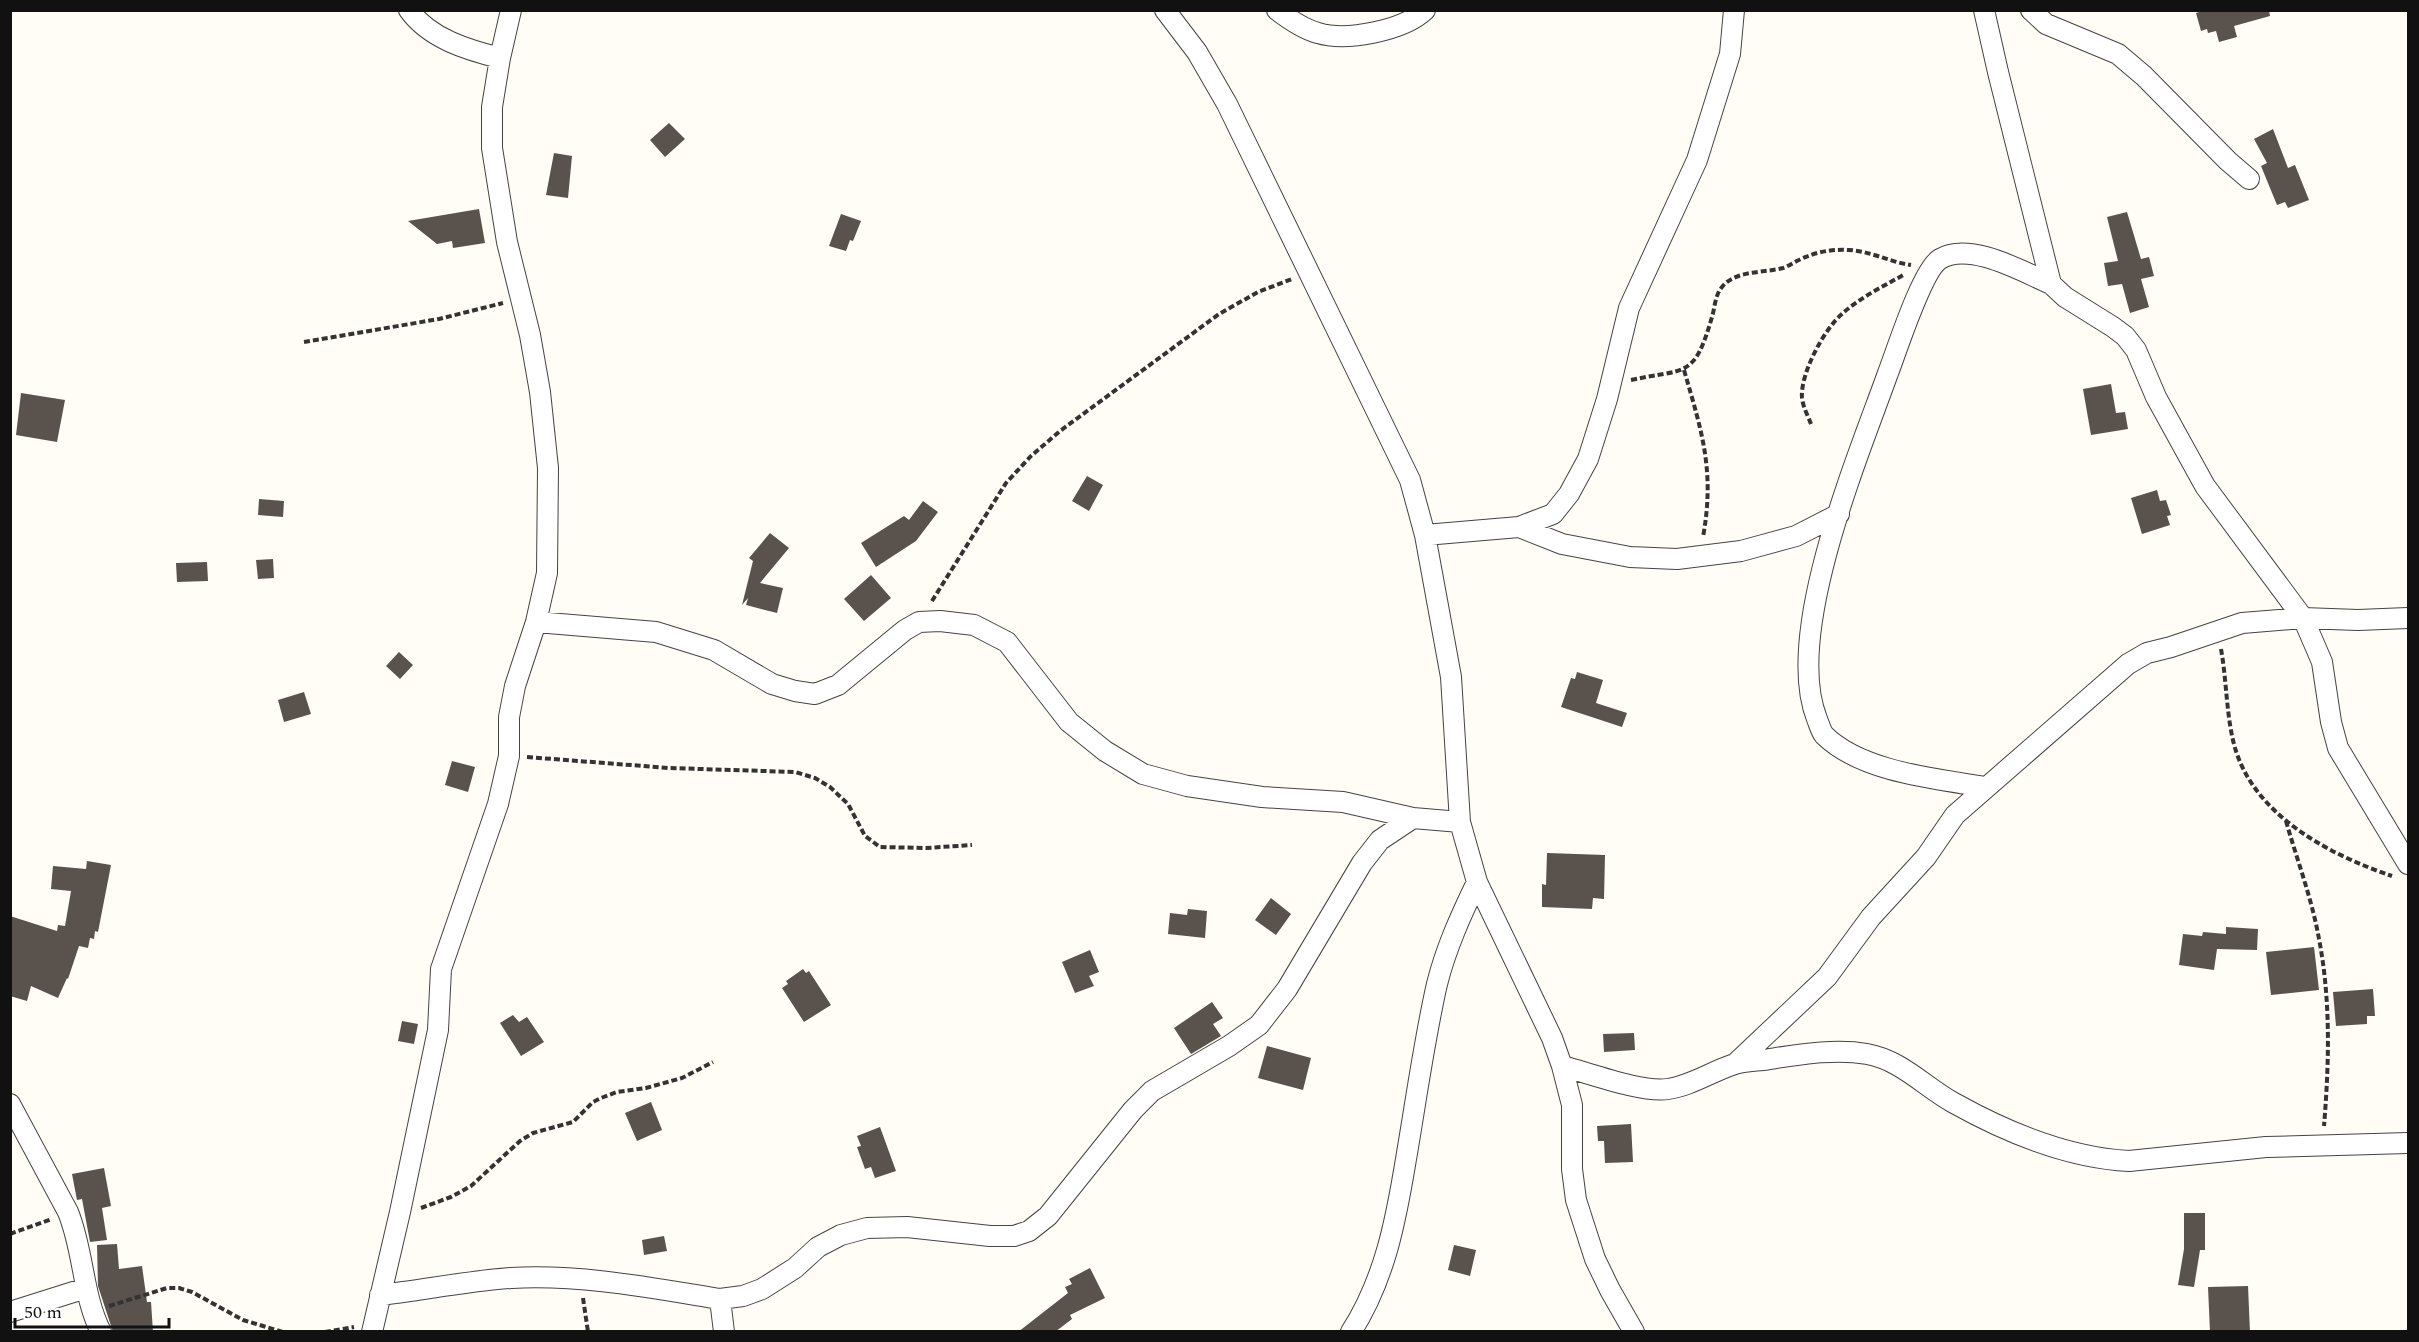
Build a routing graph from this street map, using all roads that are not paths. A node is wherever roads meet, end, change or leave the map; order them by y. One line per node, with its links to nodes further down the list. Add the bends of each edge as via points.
1 (410, 10): 9 (street, via 424,26 443,38 467,50)
2 (511, 10): 9 (street)
3 (1165, 10): 14 (street, via 1197,52 1227,104 1410,480)
4 (1277, 10): 5 (street, via 1319,34 1357,35 1393,29)
5 (1425, 10)
6 (1734, 10): 13 (street, via 1730,54 1697,160 1629,308 1588,459 1553,514)
7 (1984, 10): 11 (street)
8 (2031, 10): 10 (street, via 2046,24 2118,54)
9 (500, 58): 17 (street, via 492,107 492,148 507,242 540,392 548,468 546,573)
10 (2249, 179)
11 (2051, 284): 12 (street, via 1987,257 1955,252 1938,259 1917,293); 15 (street, via 2125,336 2136,350 2156,397 2205,486)
12 (1839, 514): 13 (street, via 1796,536 1741,552 1677,559 1630,557 1562,544); 18 (street, via 1814,606 1808,660 1811,706 1823,734 1849,753 1889,768)
13 (1520, 527): 14 (street)
14 (1425, 535): 20 (street, via 1451,678)
15 (2303, 618): 16 (street); 18 (street, via 2242,623 2147,653 2128,664); 21 (street, via 2322,662 2338,748)
16 (2409, 618)
17 (536, 622): 19 (street, via 656,633 714,650 772,684 815,694 838,686 919,622 974,626 1007,642 1069,722 1105,751 1143,774 1187,786 1262,797 1343,802); 28 (street, via 515,686 508,756 498,804 441,969 438,1030)
18 (1986, 787): 23 (street, via 1955,815 1926,857 1871,917 1827,977)
19 (1413, 818): 20 (street); 29 (street, via 1380,840 1362,863 1287,989 1259,1025 1152,1091 1048,1216 1029,1231 1014,1236 990,1236 908,1227 867,1228 818,1246 795,1268 762,1289)
20 (1460, 822): 22 (street)
21 (2404, 871)
22 (1477, 882): 24 (street); 34 (street, via 1457,924 1438,983 1395,1226 1364,1312)
23 (1735, 1064): 24 (street, via 1668,1089 1630,1084); 26 (street, via 1840,1052 1881,1057 1954,1103 2024,1137 2108,1160 2266,1147)
24 (1562, 1066): 35 (street, via 1572,1105 1576,1200 1595,1259)
25 (10, 1104): 27 (street, via 68,1212)
26 (2409, 1143)
27 (86, 1288): 30 (street); 32 (street, via 91,1312)
28 (380, 1295): 29 (street, via 512,1278 580,1280); 31 (street)
29 (720, 1299): 33 (street)
30 (10, 1311)
31 (372, 1328)
32 (101, 1332)
33 (724, 1332)
34 (1350, 1332)
35 (1634, 1332)

